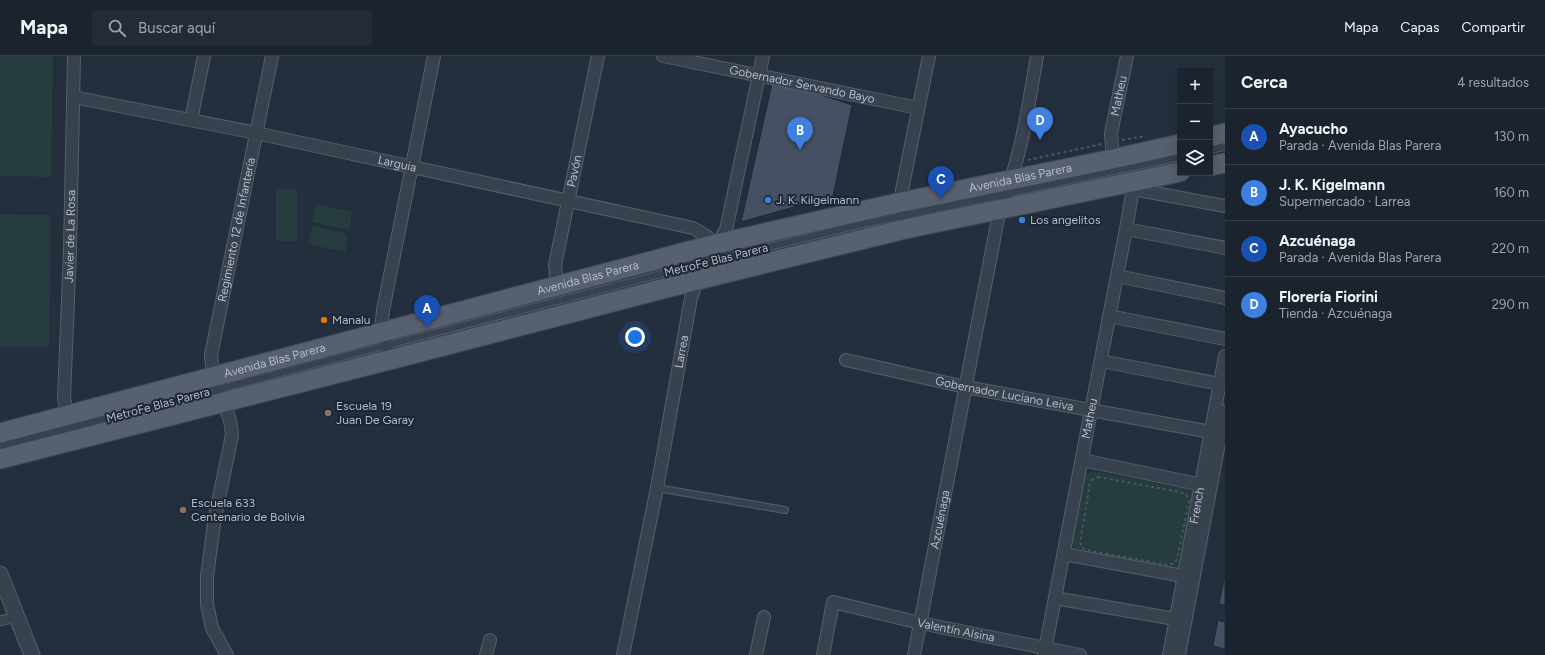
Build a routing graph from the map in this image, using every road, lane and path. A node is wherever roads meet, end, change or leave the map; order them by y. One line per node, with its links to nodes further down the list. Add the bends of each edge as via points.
1 (74, 56): 12 (street, Javier de La Rosa)
2 (204, 56): 14 (street)
3 (272, 56): 15 (street, Regimiento 12 de Infantería)
4 (434, 56): 25 (street)
5 (598, 56): 29 (street, Pavón)
6 (663, 56): 11 (street, Gobernador Servando Bayo)
7 (763, 56): 11 (street, Larrea)
8 (929, 56): 13 (street)
9 (1038, 56): 28 (street, Azcuénaga, via 1017,162)
10 (1127, 56): 22 (street, Matheu, via 1111,133)
11 (759, 76): 13 (street, Gobernador Servando Bayo); 33 (street, Larrea, via 726,230)
12 (73, 97): 14 (street, Larguia); 51 (street, Javier de La Rosa, via 64,398)
13 (918, 108): 31 (street, via 902,190)
14 (191, 120): 15 (street, Larguia)
15 (256, 133): 25 (street, Larguia); 48 (street, Regimiento 12 de Infantería, via 211,355)
16 (1225, 133): 17 (main road)
17 (1213, 136)
18 (1177, 145): 22 (main road, Avenida Blas Parera)
19 (1225, 147): 20 (lane)
20 (1213, 149)
21 (1177, 158): 28 (lane)
22 (1113, 159): 28 (main road, Avenida Blas Parera)
23 (1225, 163): 24 (main road)
24 (1213, 165)
25 (411, 166): 29 (street, Larguia); 42 (street, via 383,310)
26 (1177, 173): 27 (main road, Avenida Blas Parera)
27 (1132, 186): 28 (main road, Avenida Blas Parera); 30 (street); 32 (street, Matheu)
28 (1006, 193): 31 (main road, Avenida Blas Parera); 31 (main road, Avenida Blas Parera); 47 (street, Azcuénaga)
29 (569, 202): 33 (street, Larguia, via 693,228); 38 (street, Pavón, via 555,265)
30 (1225, 206)
31 (903, 215): 33 (main road, Avenida Blas Parera); 35 (lane, MetroFe Blas Parera); 37 (main road, Avenida Blas Parera)
32 (1126, 229): 34 (street); 36 (street, Matheu)
33 (716, 244): 35 (street, Larrea); 38 (main road, Avenida Blas Parera)
34 (1225, 248)
35 (707, 262): 37 (street, Larrea); 42 (lane, MetroFe Blas Parera)
36 (1117, 276): 39 (street); 40 (street, Matheu)
37 (696, 280): 42 (main road, Avenida Blas Parera); 58 (street, Larrea)
38 (557, 286): 42 (main road, Avenida Blas Parera)
39 (1225, 298)
40 (1109, 316): 41 (street); 45 (street, Matheu)
41 (1225, 339)
42 (386, 346): 48 (main road, Avenida Blas Parera); 48 (main road, Avenida Blas Parera)
43 (1225, 356): 46 (street, French)
44 (846, 360): 47 (street, Gobernador Luciano Leiva)
45 (1101, 361): 46 (street); 49 (street, Matheu)
46 (1222, 385): 52 (street, French)
47 (965, 387): 49 (street, Gobernador Luciano Leiva); 69 (street, Azcuénaga)
48 (218, 390): 51 (main road, Avenida Blas Parera); 54 (lane, MetroFe Blas Parera); 55 (main road, Avenida Blas Parera); 73 (street, Regimiento 12 de Infantería, via 232,423 232,435 207,576 207,604 212,628)
49 (1091, 410): 52 (street, Gobernador Luciano Leiva); 56 (street, Matheu)
50 (1225, 411): 57 (street, French)
51 (67, 416): 53 (main road, Avenida Blas Parera)
52 (1211, 432): 57 (street, French)
53 (0, 433)
54 (0, 446)
55 (0, 459)
56 (1082, 460): 57 (street); 61 (street, Matheu)
57 (1206, 485): 63 (street, French); 80 (street, French)
58 (656, 488): 60 (lane); 75 (street, Larrea)
59 (1180, 492): 59 (path, via 1186,494 1189,500 1174,563 1168,565 1082,548 1080,542 1092,480 1098,477)
60 (785, 510)
61 (1064, 554): 63 (street); 64 (street, Matheu)
62 (0, 574): 65 (street)
63 (1183, 576): 67 (street, French)
64 (1055, 598): 67 (street); 71 (street, Matheu)
65 (16, 617): 68 (street); 72 (street)
66 (764, 617): 76 (street)
67 (1175, 619): 80 (street, French)
68 (0, 621)
69 (920, 623): 71 (street, Valentín Alsina); 77 (street, Valentín Alsina, via 833,602); 78 (street, Azcuénaga)
70 (490, 640): 74 (street)
71 (1045, 652): 79 (street, Valentín Alsina)
72 (32, 655)
73 (227, 655)
74 (486, 655)
75 (623, 655)
76 (756, 655)
77 (823, 655)
78 (914, 655)
79 (1080, 655)
80 (1173, 655)

